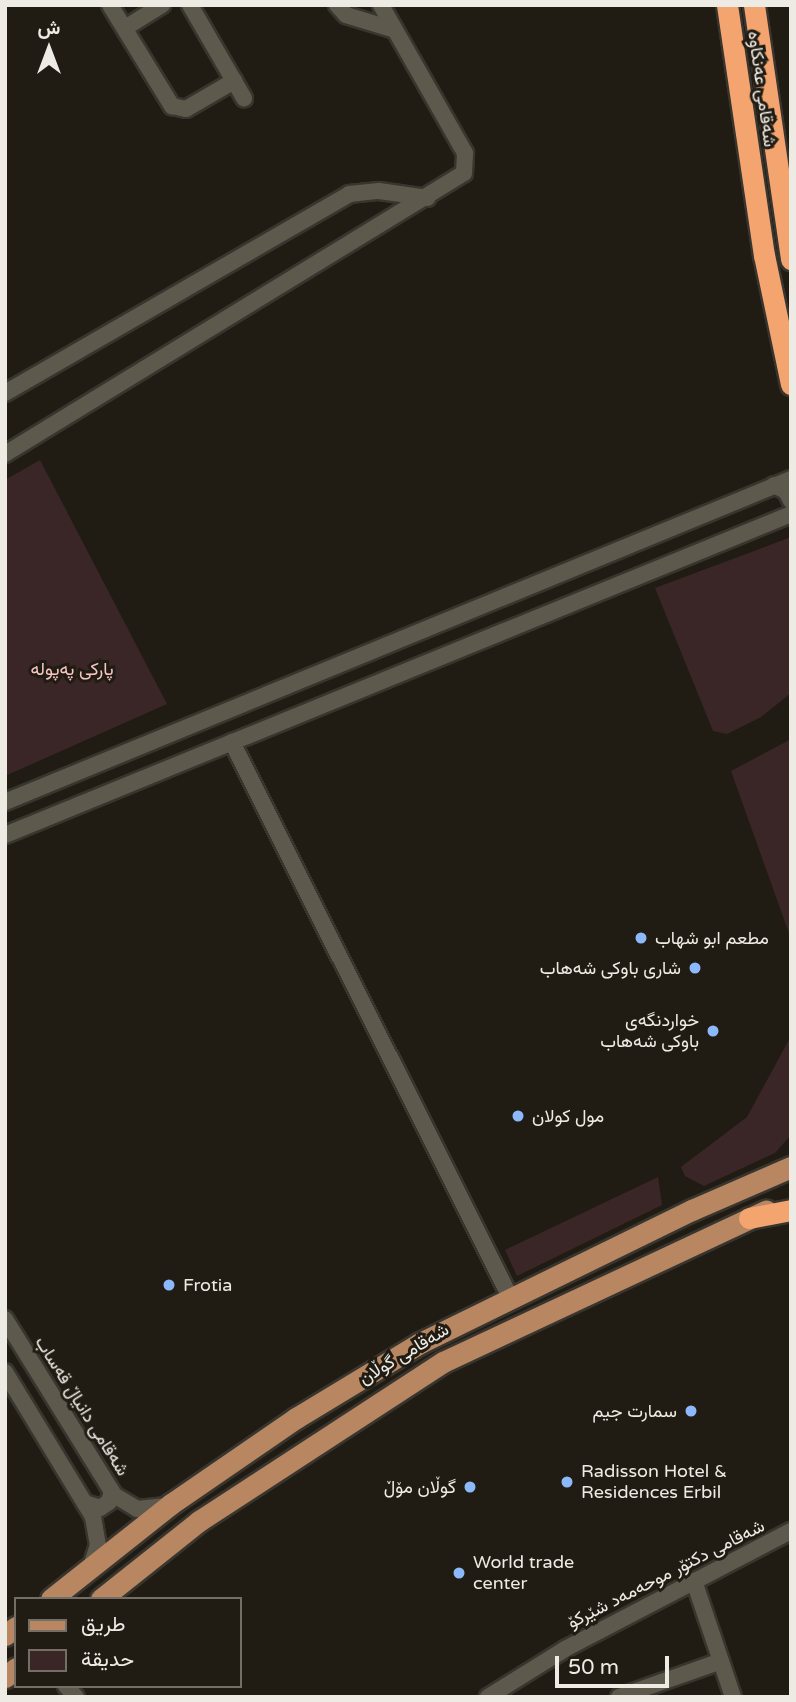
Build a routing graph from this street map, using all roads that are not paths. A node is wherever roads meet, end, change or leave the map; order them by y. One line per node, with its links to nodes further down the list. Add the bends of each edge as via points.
1 (110, 5): 8 (street)
2 (162, 5): 8 (street)
3 (190, 5): 10 (street)
4 (337, 5): 9 (street, via 346,15)
5 (381, 5): 9 (street)
6 (727, 5): 15 (highway, شەقامی عەنکاوە, via 764,255)
7 (754, 5): 12 (highway, شەقامی عەنکاوە)
8 (125, 28): 10 (street, via 179,110)
9 (395, 30): 13 (street, via 465,153 464,173)
10 (234, 81): 11 (street)
11 (244, 98)
12 (786, 190): 14 (highway, شەقامی عەنکاوە)
13 (428, 198): 16 (street, via 379,191 349,194); 17 (street)
14 (791, 259)
15 (791, 384)
16 (5, 393)
17 (5, 454)
18 (791, 479): 19 (street)
19 (774, 485): 20 (street, via 786,491); 22 (street)
20 (790, 509): 21 (street)
21 (232, 742): 23 (street); 28 (street)
22 (5, 802)
23 (5, 835)
24 (791, 1167): 28 (main road, شەقامی گوڵان)
25 (791, 1201): 27 (main road, شەقامی گوڵان)
26 (791, 1210): 27 (highway)
27 (749, 1218): 38 (main road, شەقامی گوڵان, via 443,1362 199,1521)
28 (510, 1299): 33 (main road, شەقامی گوڵان, via 420,1343 296,1418)
29 (5, 1319): 31 (street, شەقامی دانیاڵ قەساب)
30 (5, 1373): 32 (street)
31 (112, 1491): 32 (street, via 106,1506 95,1508); 33 (street, شەقامی دانیاڵ قەساب, via 137,1509)
32 (85, 1503): 35 (street, via 98,1534)
33 (171, 1504): 35 (main road, شەقامی گوڵان)
34 (791, 1531): 36 (street, شەقامی دکتۆر موحەمەد شێرکۆ)
35 (91, 1567): 37 (main road, شەقامی گوڵان)
36 (694, 1581): 39 (street); 40 (street, شەقامی دکتۆر موحەمەد شێرکۆ, via 565,1648)
37 (54, 1597)
38 (104, 1597)
39 (721, 1661): 41 (street); 42 (street)
40 (488, 1697)
41 (619, 1697)
42 (733, 1697)

